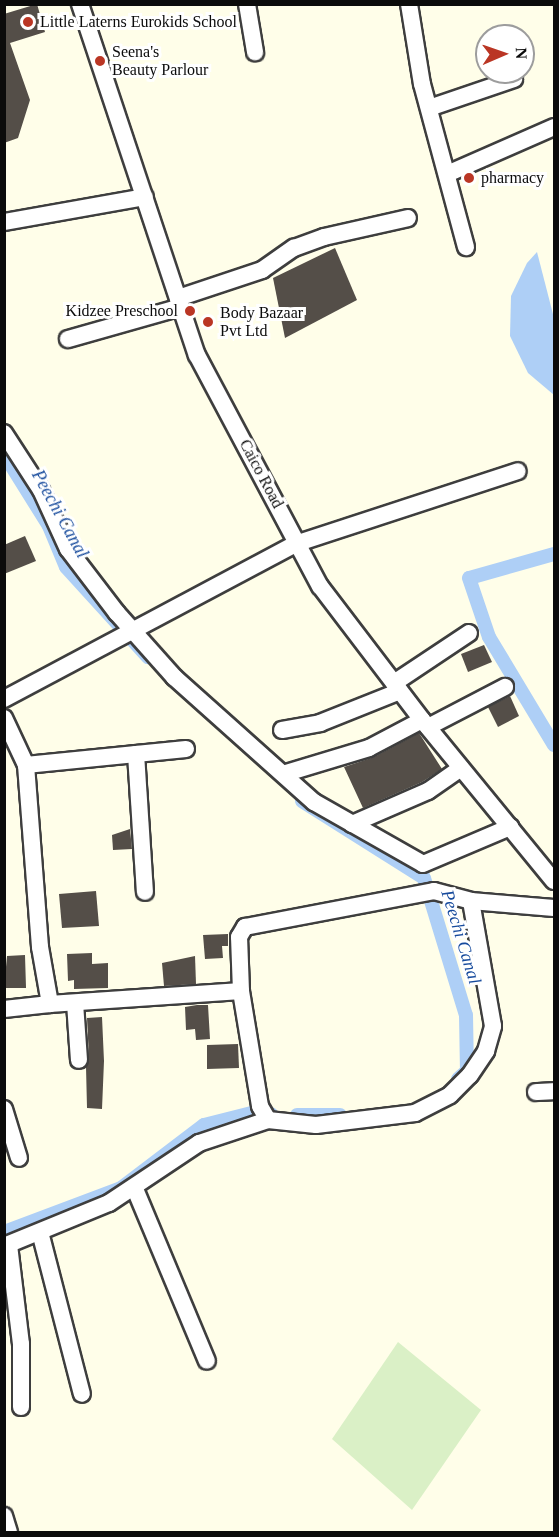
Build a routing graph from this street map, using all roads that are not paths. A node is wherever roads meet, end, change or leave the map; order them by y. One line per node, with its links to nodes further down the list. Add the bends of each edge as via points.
1 (80, 4): 9 (street, Caico Road)
2 (247, 4): 4 (street)
3 (409, 4): 6 (street)
4 (255, 52)
5 (499, 84): 6 (street)
6 (429, 108): 8 (street)
7 (555, 127): 8 (street)
8 (447, 174): 12 (street)
9 (145, 197): 11 (street); 13 (street, Caico Road)
10 (408, 218): 13 (street, via 324,237 294,248 262,270)
11 (4, 222)
12 (466, 247)
13 (179, 302): 14 (street); 17 (street, Caico Road, via 197,355)
14 (69, 339)
15 (4, 433): 19 (street, via 41,490 68,549)
16 (518, 471): 17 (street)
17 (298, 543): 19 (street); 20 (street, Caico Road, via 321,586)
18 (469, 633): 20 (street)
19 (127, 635): 22 (street); 30 (street)
20 (397, 687): 24 (street, Caico Road); 25 (street, via 320,723)
21 (506, 687): 24 (street)
22 (4, 699)
23 (4, 718): 28 (street)
24 (425, 724): 29 (street, Caico Road); 30 (street, via 369,748)
25 (282, 730)
26 (186, 749): 27 (street)
27 (136, 754): 28 (street); 35 (street)
28 (26, 765): 41 (street, via 40,947)
29 (461, 768): 31 (street, via 428,791); 32 (street, Caico Road)
30 (283, 774): 31 (street, via 314,802)
31 (352, 824): 33 (street)
32 (510, 827): 33 (street); 34 (street, Caico Road)
33 (423, 864): 36 (street)
34 (555, 881)
35 (145, 892)
36 (430, 892): 37 (street); 39 (street, via 245,927 240,937)
37 (471, 901): 38 (street); 47 (street, via 493,1026 486,1051 470,1075 450,1095 415,1113 316,1125)
38 (555, 908)
39 (241, 991): 40 (street); 47 (street)
40 (75, 1003): 41 (street); 43 (street)
41 (50, 1004): 42 (street)
42 (4, 1009)
43 (79, 1060)
44 (555, 1091): 45 (street)
45 (536, 1092)
46 (4, 1110): 48 (street)
47 (264, 1113): 49 (street, via 199,1143)
48 (19, 1158)
49 (135, 1189): 50 (street); 52 (street)
50 (40, 1232): 51 (street); 53 (street)
51 (7, 1246): 54 (street, via 21,1344)
52 (207, 1361)
53 (82, 1394)
54 (21, 1407)
55 (4, 1516): 56 (street)
56 (9, 1533)

